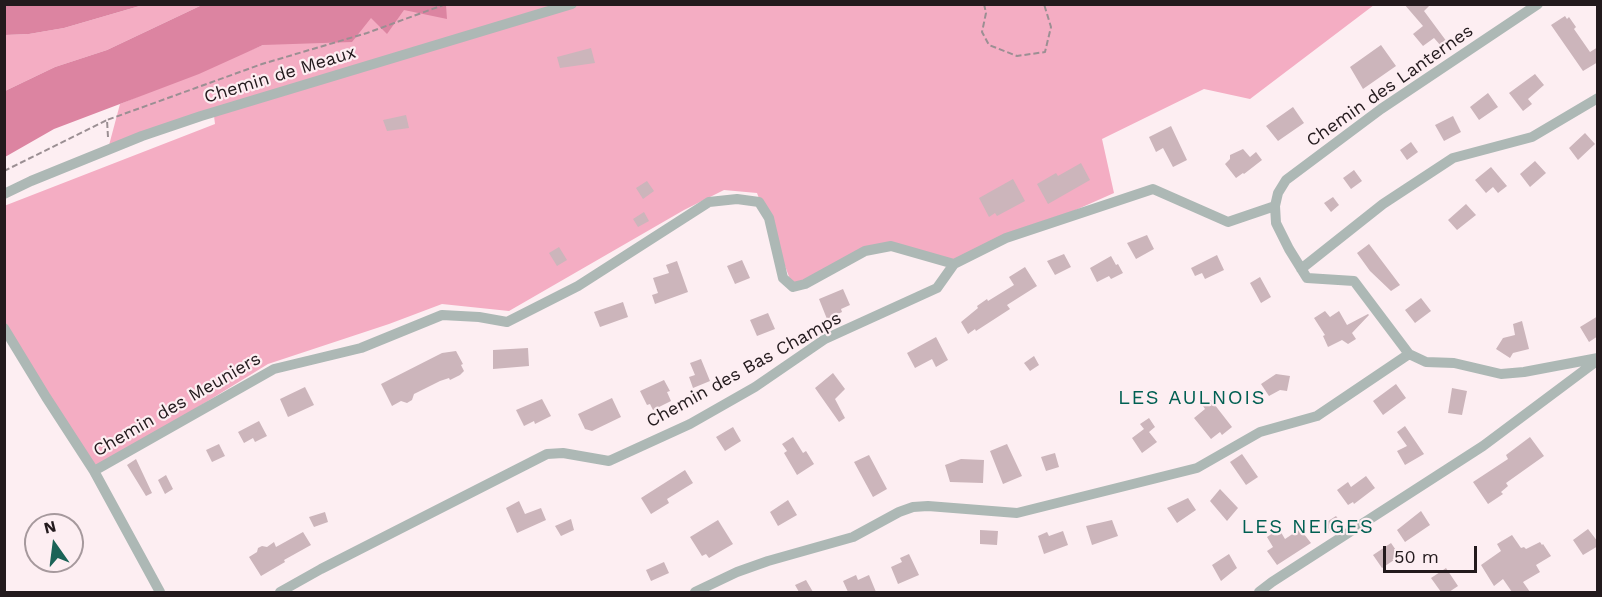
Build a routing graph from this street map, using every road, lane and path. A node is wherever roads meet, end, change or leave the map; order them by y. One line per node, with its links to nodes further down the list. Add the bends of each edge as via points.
1 (447, 4): 7 (path)
2 (572, 4): 8 (street, Chemin de Meaux, via 201,116)
3 (984, 4): 4 (path, via 982,32 989,45 1017,56 1045,52 1051,27)
4 (1044, 4)
5 (1538, 4): 11 (street, Chemin des Lanternes, via 1304,165 1286,180)
6 (1598, 98): 13 (street, via 1532,137 1453,158 1383,204)
7 (107, 120): 8 (path); 9 (path)
8 (108, 150): 10 (street, Chemin de Meaux)
9 (4, 171)
10 (4, 194)
11 (1275, 206): 12 (street, via 1227,222 1153,189 1006,238); 13 (street, via 1276,223)
12 (954, 264): 17 (street, Chemin des Meuniers, via 891,246 865,251 806,284 793,287 783,278 769,218 759,202 709,202 578,286 507,321 442,315 361,348 274,369); 19 (street, Chemin des Bas Champs, via 937,288 825,339 755,387 690,424 609,461 546,454)
13 (1301, 269): 15 (street, via 1307,278 1354,280)
14 (4, 328): 17 (street)
15 (1409, 354): 16 (street, via 1426,362 1454,363 1502,374); 20 (street, via 1317,416 1260,432 1197,468 1017,513 913,507 853,537 757,565)
16 (1598, 359): 21 (street, via 1483,446)
17 (94, 471): 18 (street)
18 (160, 592)
19 (280, 592)
20 (695, 592)
21 (1259, 592)

